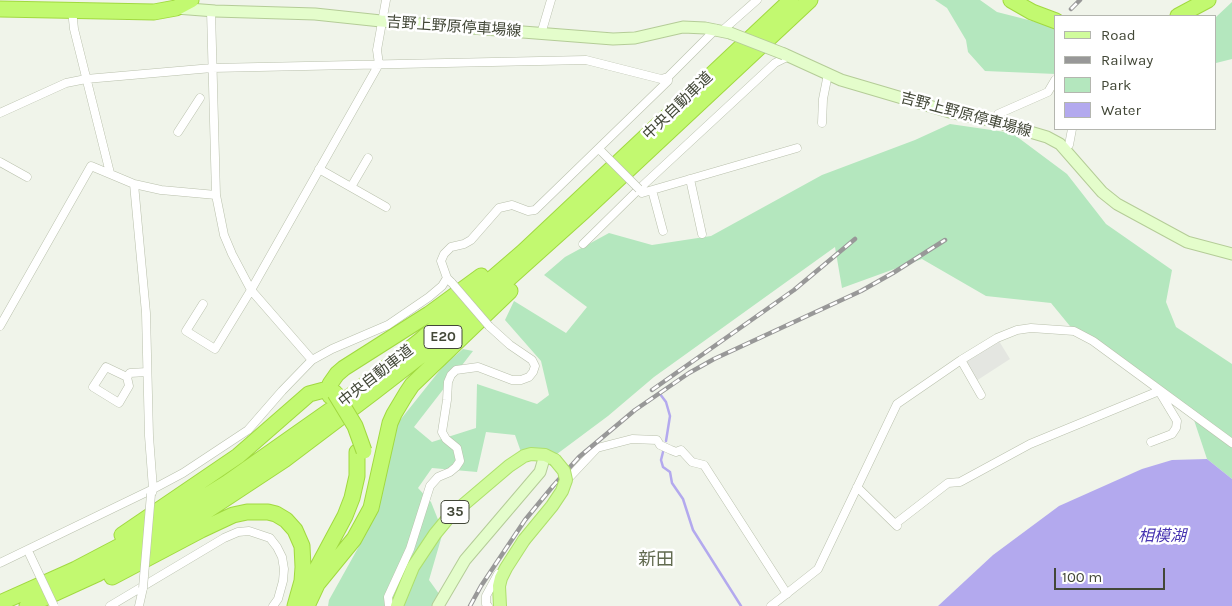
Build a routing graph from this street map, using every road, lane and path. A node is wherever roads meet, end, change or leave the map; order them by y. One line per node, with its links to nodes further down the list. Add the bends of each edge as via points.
1 (191, 0): 10 (highway)
2 (386, 0): 16 (street)
3 (551, 0): 18 (street)
4 (757, 0): 17 (street)
5 (791, 0): 32 (highway, 中央自動車道 / E20)
6 (810, 0): 48 (highway, 中央自動車道 / E20)
7 (1011, 0): 15 (highway)
8 (1208, 0): 14 (highway)
9 (38, 5): 11 (highway); 12 (highway)
10 (176, 8): 12 (highway, via 154,12); 13 (main road, 吉野上野原停車場線)
11 (0, 9)
12 (72, 10): 24 (street)
13 (211, 11): 16 (main road, 吉野上野原停車場線, via 315,14); 21 (street)
14 (1180, 15)
15 (1054, 20)
16 (381, 21): 18 (main road, 吉野上野原停車場線); 20 (street, via 377,50)
17 (723, 31): 18 (main road, 吉野上野原停車場線, via 683,26 635,38 614,39); 19 (main road, 吉野上野原停車場線, bridge); 23 (street)
18 (541, 34)
19 (786, 55): 22 (main road, 吉野上野原停車場線); 44 (street)
20 (379, 64): 21 (street); 23 (street, via 586,60 661,79); 38 (street)
21 (212, 68): 24 (street); 46 (street)
22 (828, 74): 28 (street); 29 (main road, 吉野上野原停車場線, via 953,114)
23 (668, 77): 35 (street, via 668,81)
24 (86, 79): 27 (street, via 66,83); 39 (street)
25 (1054, 82): 29 (street, via 1048,92 998,114)
26 (200, 98): 31 (street)
27 (0, 113)
28 (822, 122)
29 (997, 122): 34 (main road, 吉野上野原停車場線, via 1047,137)
30 (1072, 130): 34 (street, via 1069,144)
31 (178, 132)
32 (638, 144): 62 (highway, via 467,286 344,368 333,379); 74 (highway, 中央自動車道 / E20, via 523,252 352,395 192,505 120,547)
33 (797, 148): 41 (street)
34 (1064, 148): 52 (main road, 吉野上野原停車場線, via 1102,192 1117,204 1187,242)
35 (601, 150): 44 (street, bridge); 53 (street, via 535,210 512,205 499,208 471,240 451,247 441,261)
36 (368, 158): 43 (street)
37 (0, 162): 40 (street)
38 (319, 169): 43 (street); 54 (street)
39 (110, 173): 42 (street); 56 (street, via 91,166)
40 (27, 177)
41 (690, 179): 45 (street); 50 (street)
42 (134, 184): 46 (street); 59 (street, via 146,313)
43 (351, 187): 47 (street)
44 (638, 189): 45 (street, via 642,193); 51 (street)
45 (652, 190): 49 (street)
46 (216, 195): 54 (street, via 224,234)
47 (386, 207)
48 (582, 213): 72 (highway, via 516,285 412,385 390,423 375,496 366,520); 77 (highway, 中央自動車道 / E20, via 436,344 284,460 222,502 137,552)
49 (663, 231)
50 (702, 234)
51 (583, 244)
52 (1232, 254)
53 (450, 281): 57 (street, via 388,325); 85 (street, bridge, via 489,326 532,360 534,372 521,380 512,380 478,367 456,370 451,375 442,432 457,448 460,461 430,486 410,548 388,597)
54 (252, 290): 55 (street, via 216,349 186,331); 57 (street)
55 (203, 304)
56 (0, 326)
57 (312, 360): 69 (street, via 248,430)
58 (961, 360): 61 (street, via 1017,330 1074,331 1093,341); 63 (street); 68 (street, via 897,404)
59 (147, 372): 60 (street, via 130,373); 69 (street)
60 (127, 377): 60 (street, via 129,386 119,403 93,387 106,367)
61 (1159, 390): 64 (street, via 1177,421 1176,428 1172,434); 65 (street); 68 (street, via 1030,444 960,482 948,483 896,525)
62 (332, 393): 66 (highway, bridge, via 355,426); 74 (highway, via 316,391 309,394 260,438 216,471 138,525)
63 (981, 394)
64 (1151, 442)
65 (1232, 443)
66 (360, 452): 72 (highway, via 364,478 357,504); 83 (highway, via 349,507)
67 (550, 457): 86 (main road, 35, via 524,456 449,517 413,567); 87 (main road, via 465,560); 89 (main road, bridge, via 564,472 566,480 552,506 506,568 499,586)
68 (856, 488): 75 (street, via 818,569)
69 (152, 492): 70 (street); 73 (street, bridge)
70 (28, 551): 71 (street); 79 (street, bridge)
71 (0, 563)
72 (318, 583): 84 (highway)
73 (143, 588): 80 (street); 81 (street); 82 (street, via 224,538 249,531 270,538 282,557 283,581)
74 (31, 590): 76 (highway, 中央自動車道 / E20)
75 (787, 594): 88 (street, via 704,465 692,462 681,450 676,452 660,445 657,440 632,439 597,448 575,469 510,552 486,596); 90 (street)
76 (0, 603)
77 (27, 606)
78 (48, 606): 83 (highway, via 121,573 233,515 258,511 282,516 299,538 303,567)
79 (54, 606)
80 (110, 606)
81 (139, 606)
82 (273, 606)
83 (296, 606)
84 (307, 606)
85 (389, 606)
86 (397, 606)
87 (438, 606)
88 (488, 606)
89 (500, 606)
90 (771, 606)

